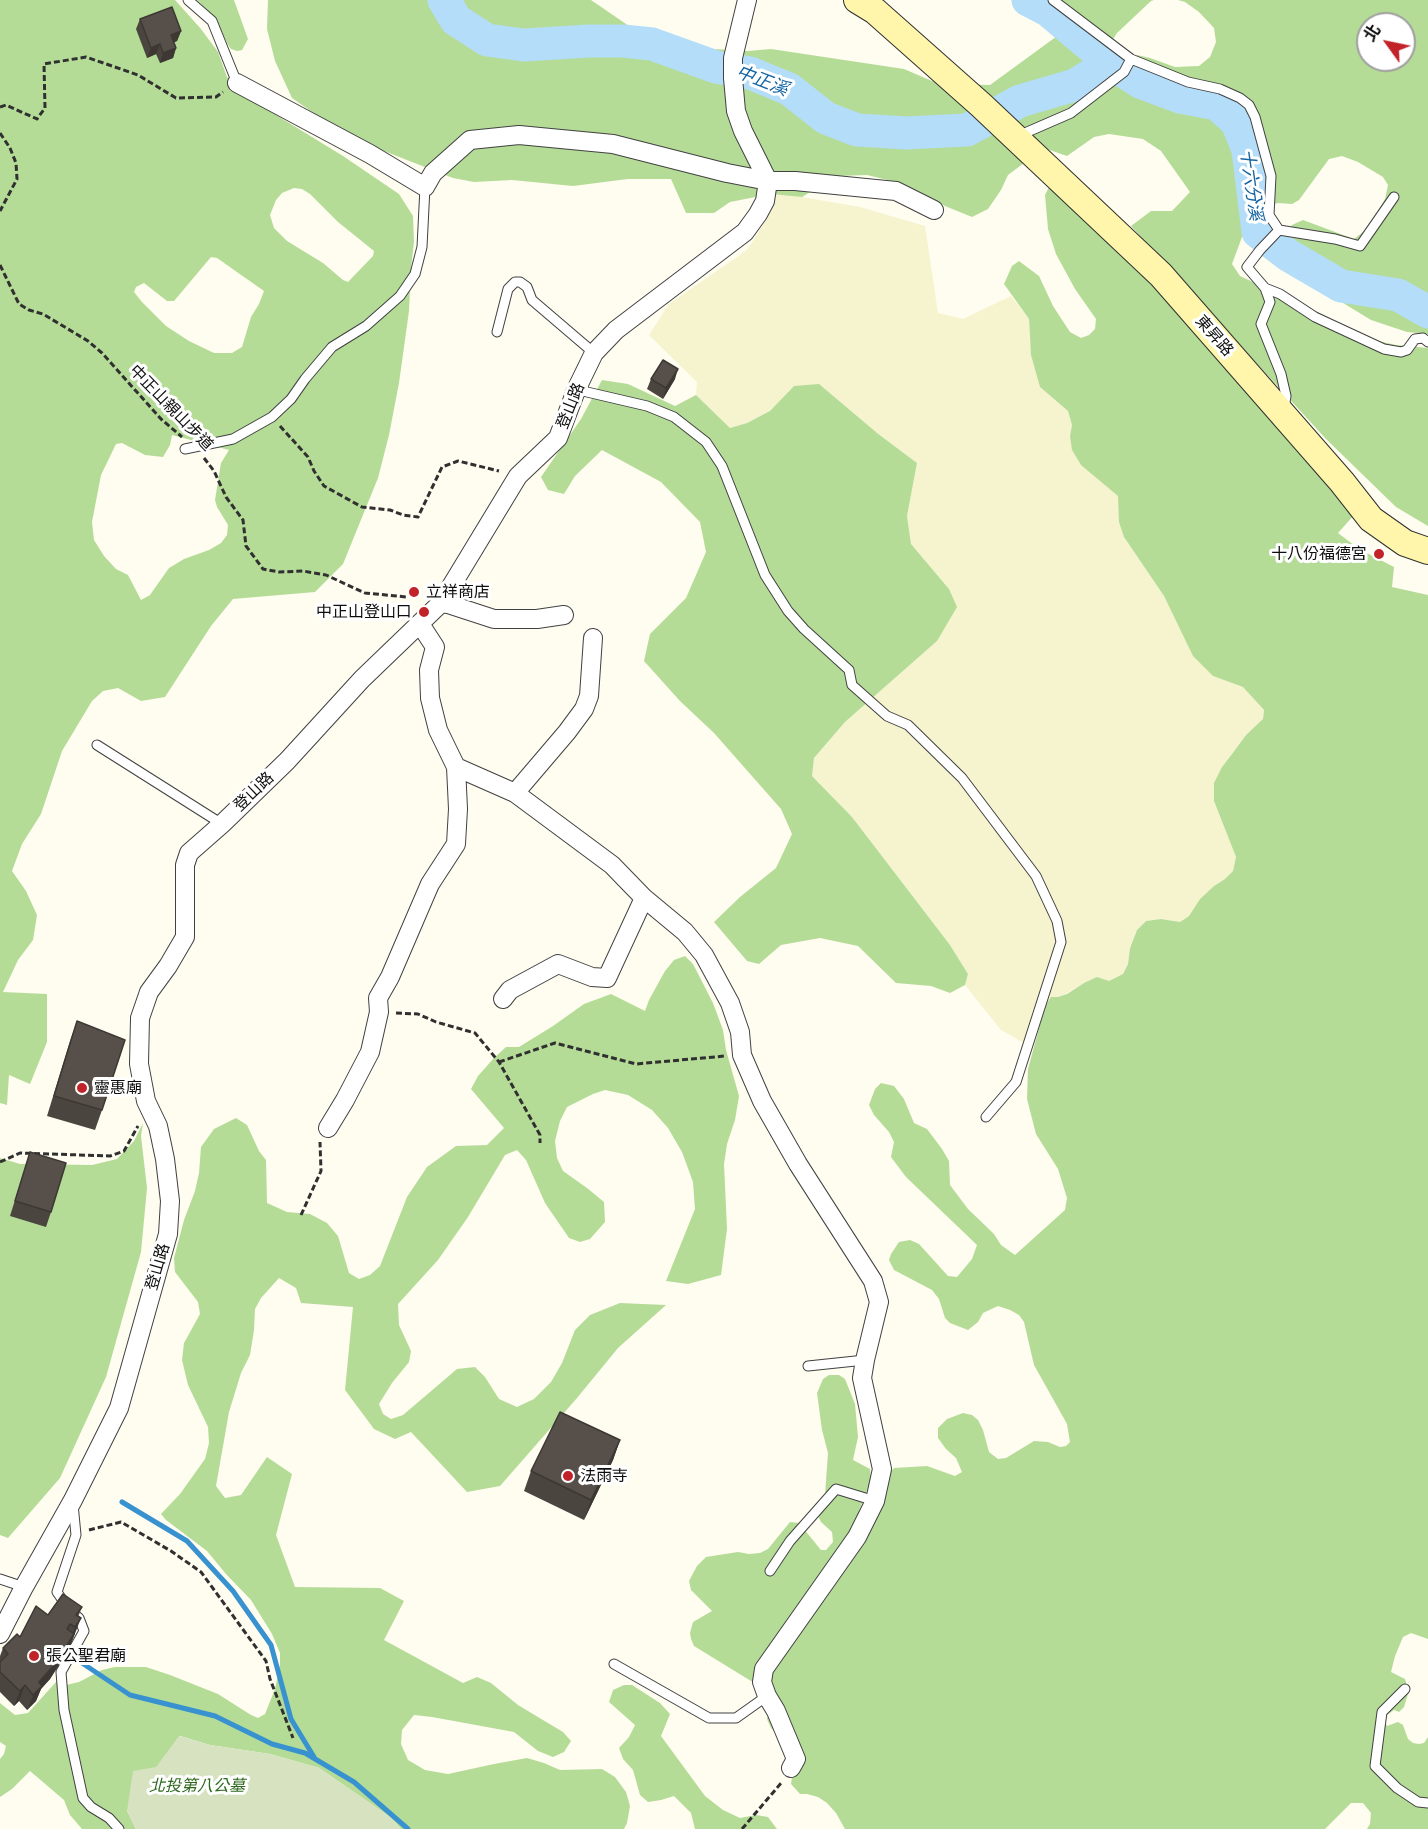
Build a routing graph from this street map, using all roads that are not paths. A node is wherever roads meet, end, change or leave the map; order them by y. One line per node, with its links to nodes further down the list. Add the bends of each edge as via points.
1 (188, 0): 6 (lane, via 212,21)
2 (747, 0): 8 (street, via 733,58 736,111)
3 (857, 0): 7 (street, 東昇路, via 875,11)
4 (1053, 0): 5 (lane)
5 (1131, 58): 7 (lane, via 1124,72 1071,113); 12 (lane, via 1178,79 1220,89 1249,105 1271,176 1269,215)
6 (237, 83): 9 (street)
7 (1016, 137): 18 (street, 東昇路, via 1161,275)
8 (768, 181): 9 (street, via 613,144 519,135 470,140 433,173); 11 (street, via 896,191); 16 (street, 登山路, via 765,201 745,232 616,330)
9 (425, 187): 19 (lane, via 422,247 415,274 400,296 366,326 332,347 272,417 233,439)
10 (1395, 197): 12 (lane, via 1360,246)
11 (934, 210)
12 (1279, 230): 13 (lane, via 1247,267)
13 (1265, 288): 15 (lane, via 1384,349 1401,352 1415,339); 18 (lane, via 1270,302 1261,324 1281,374 1286,396)
14 (497, 332): 16 (lane, via 508,289 520,282 527,286 532,300)
15 (1428, 342)
16 (594, 353): 17 (street, 登山路)
17 (577, 388): 21 (street, 登山路, via 558,438 518,476); 31 (lane, via 674,417 706,442 722,466 765,575 788,611 849,670 852,685 887,716 908,725 962,778 1036,876 1057,921 1061,942 1016,1082)
18 (1283, 414): 20 (street, 東昇路, via 1371,519 1405,543)
19 (189, 448)
20 (1428, 551)
21 (441, 603): 22 (street, via 494,619); 23 (street, 登山路)
22 (564, 615)
23 (420, 624): 26 (street, via 435,647 429,670 430,698 438,730); 28 (street, 登山路)
24 (593, 638): 27 (street, via 589,696 584,709)
25 (97, 745): 28 (lane)
26 (456, 767): 27 (street); 32 (street, via 456,844 430,884 378,998 379,1012 370,1052)
27 (515, 793): 29 (street, via 612,866)
28 (222, 824): 35 (street, 登山路, via 189,854 185,865 185,937 149,992 140,1018 139,1064 146,1101 158,1126 165,1159 170,1201 168,1234 118,1408)
29 (644, 898): 30 (street, via 607,978 592,977 558,964 510,990); 33 (street, via 685,932 704,955 730,1003 740,1032 742,1055 762,1101 873,1281 879,1302)
30 (503, 999)
31 (986, 1117)
32 (328, 1128)
33 (865, 1360): 34 (lane); 36 (street, via 862,1378 882,1469)
34 (808, 1366)
35 (73, 1500): 39 (street, 登山路); 46 (lane, via 76,1535 57,1592 79,1618 84,1631 61,1672 64,1710 83,1798)
36 (875, 1501): 37 (lane, via 836,1488 790,1541); 43 (street, via 857,1537 764,1669)
37 (770, 1571)
38 (0, 1579): 39 (lane)
39 (24, 1587): 40 (street, 登山路)
40 (0, 1634)
41 (614, 1664): 43 (lane, via 709,1718 736,1718)
42 (1405, 1689): 45 (lane, via 1382,1712 1375,1766 1397,1788 1418,1802)
43 (766, 1696): 44 (street, via 796,1759)
44 (792, 1768)
45 (1428, 1803)
46 (119, 1829)

